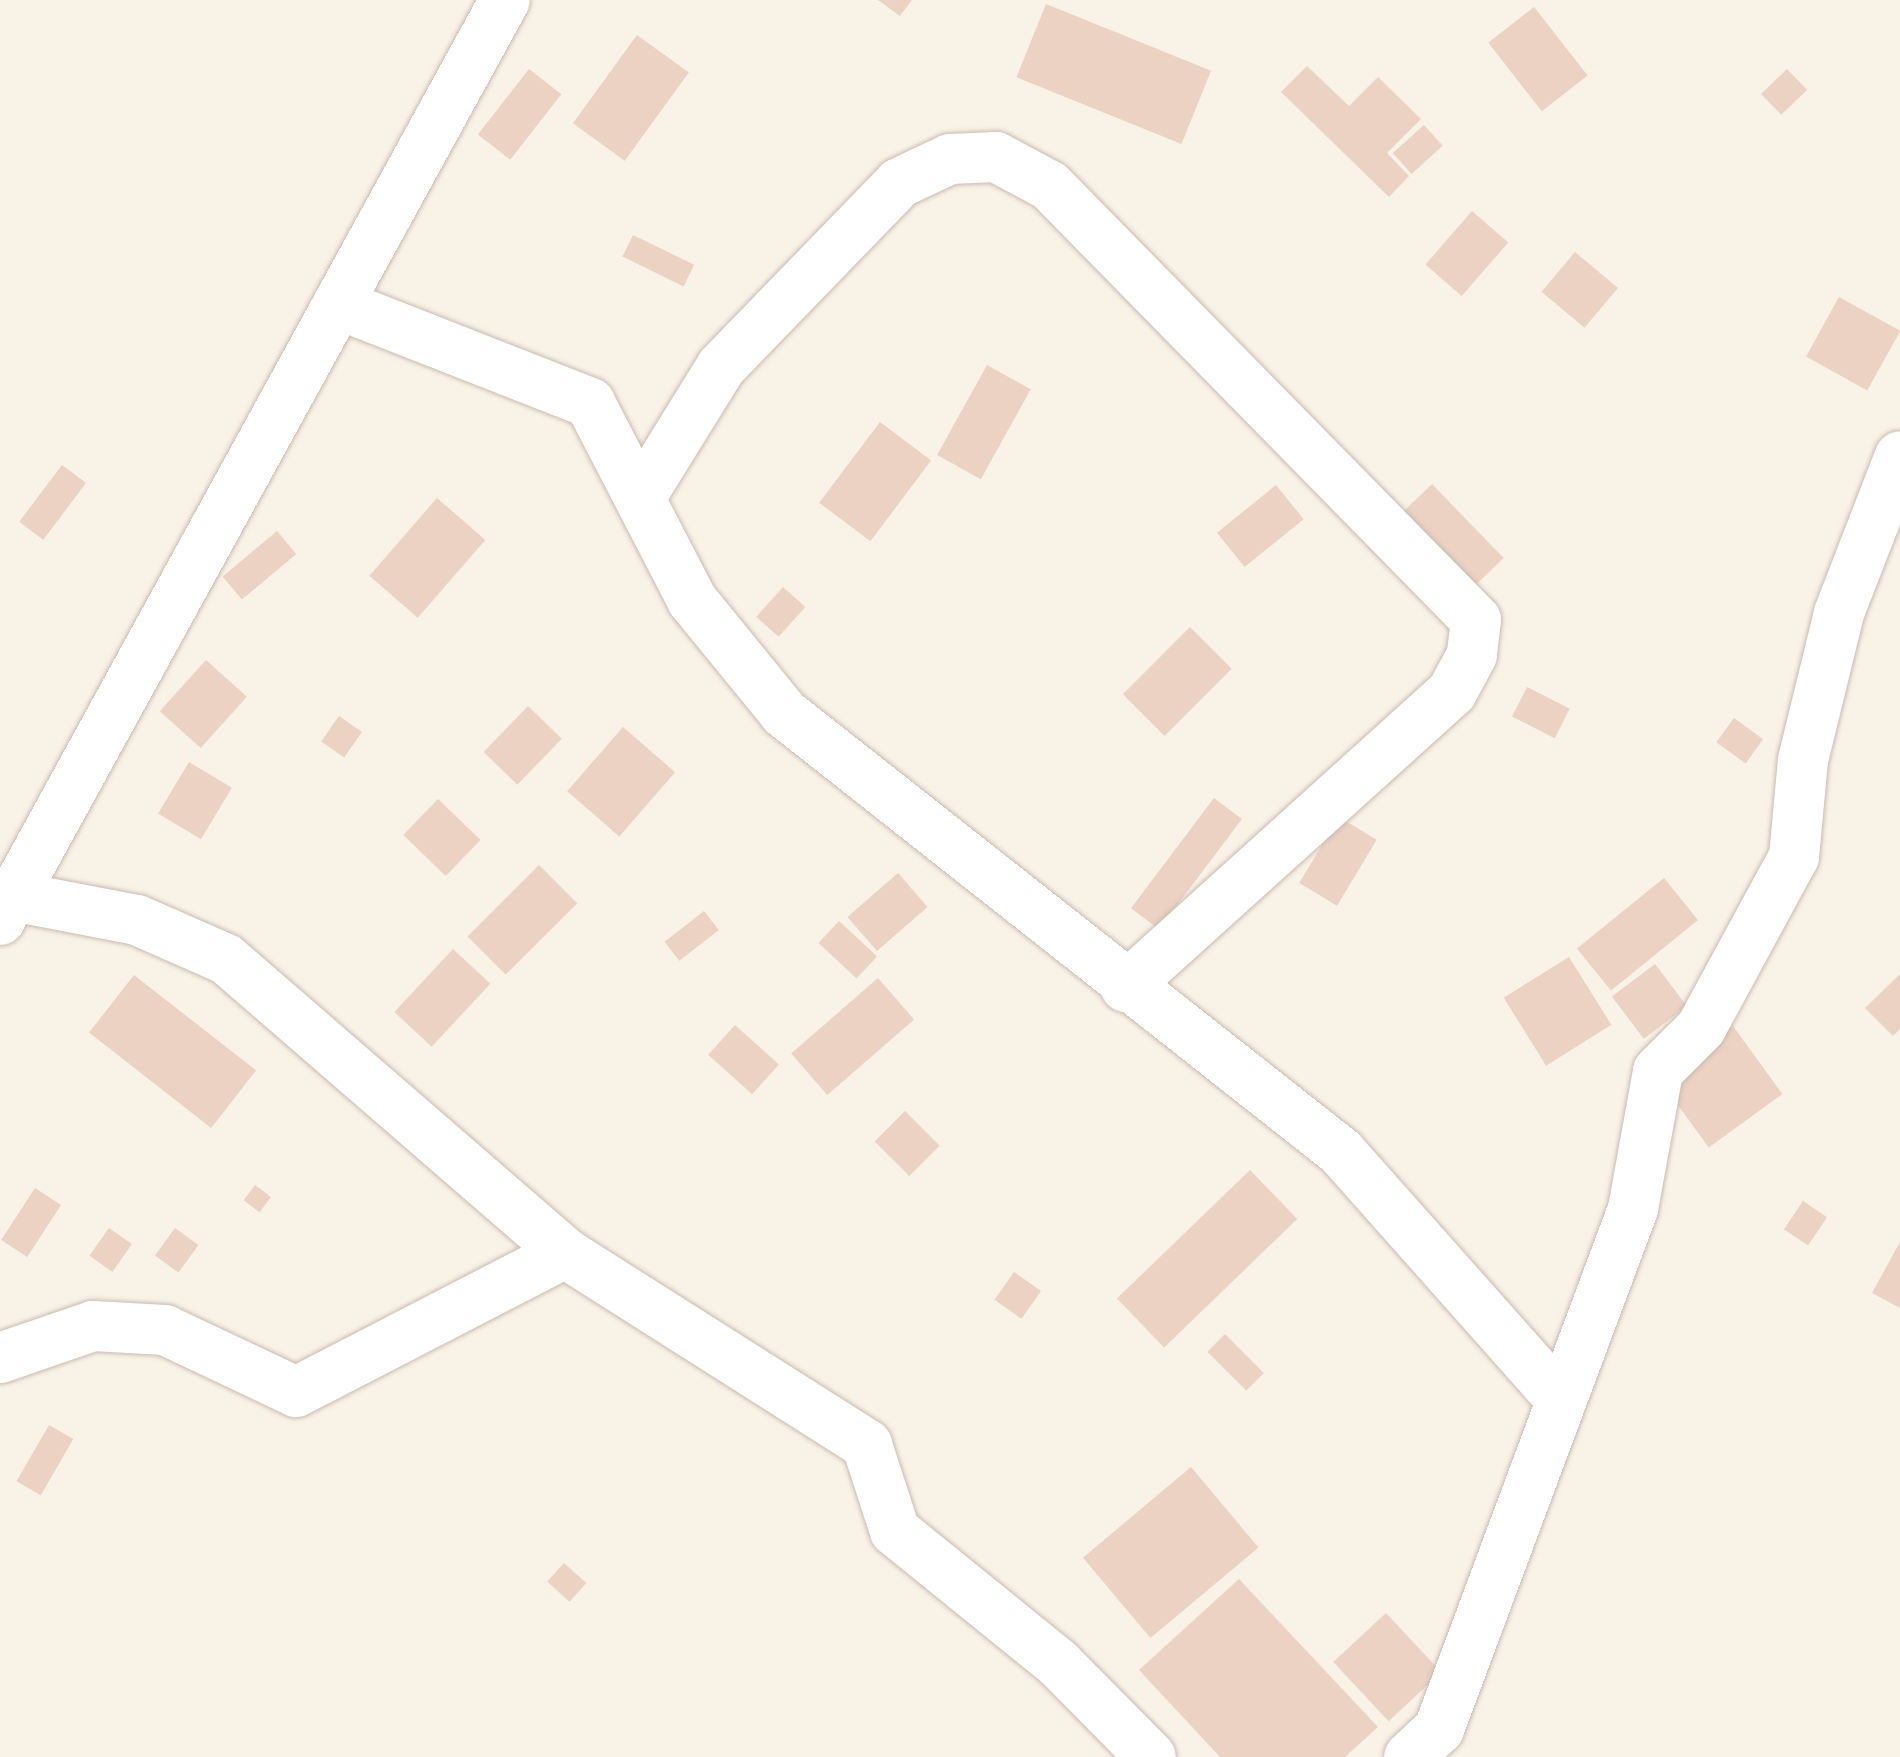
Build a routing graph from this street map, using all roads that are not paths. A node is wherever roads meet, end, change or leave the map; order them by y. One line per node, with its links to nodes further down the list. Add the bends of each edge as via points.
1 (504, 0): 2 (street)
2 (338, 304): 4 (street, via 590,402); 5 (street, via 171,595)
3 (1900, 456): 9 (street, via 1839,613 1803,760 1794,857 1701,1028 1658,1070 1633,1208)
4 (643, 493): 6 (street, via 692,600 784,713); 6 (street, via 721,367 899,183 950,159 996,157 1050,186 1476,620 1452,692)
5 (8, 908): 7 (street, via 137,920 226,959)
6 (1126, 987): 9 (street, via 1341,1152)
7 (565, 1253): 8 (street, via 296,1392 165,1330 92,1326); 10 (street, via 868,1445 895,1530 1058,1662)
8 (0, 1358)
9 (1560, 1399): 11 (street, via 1439,1729)
10 (1151, 1757)
11 (1409, 1757)

